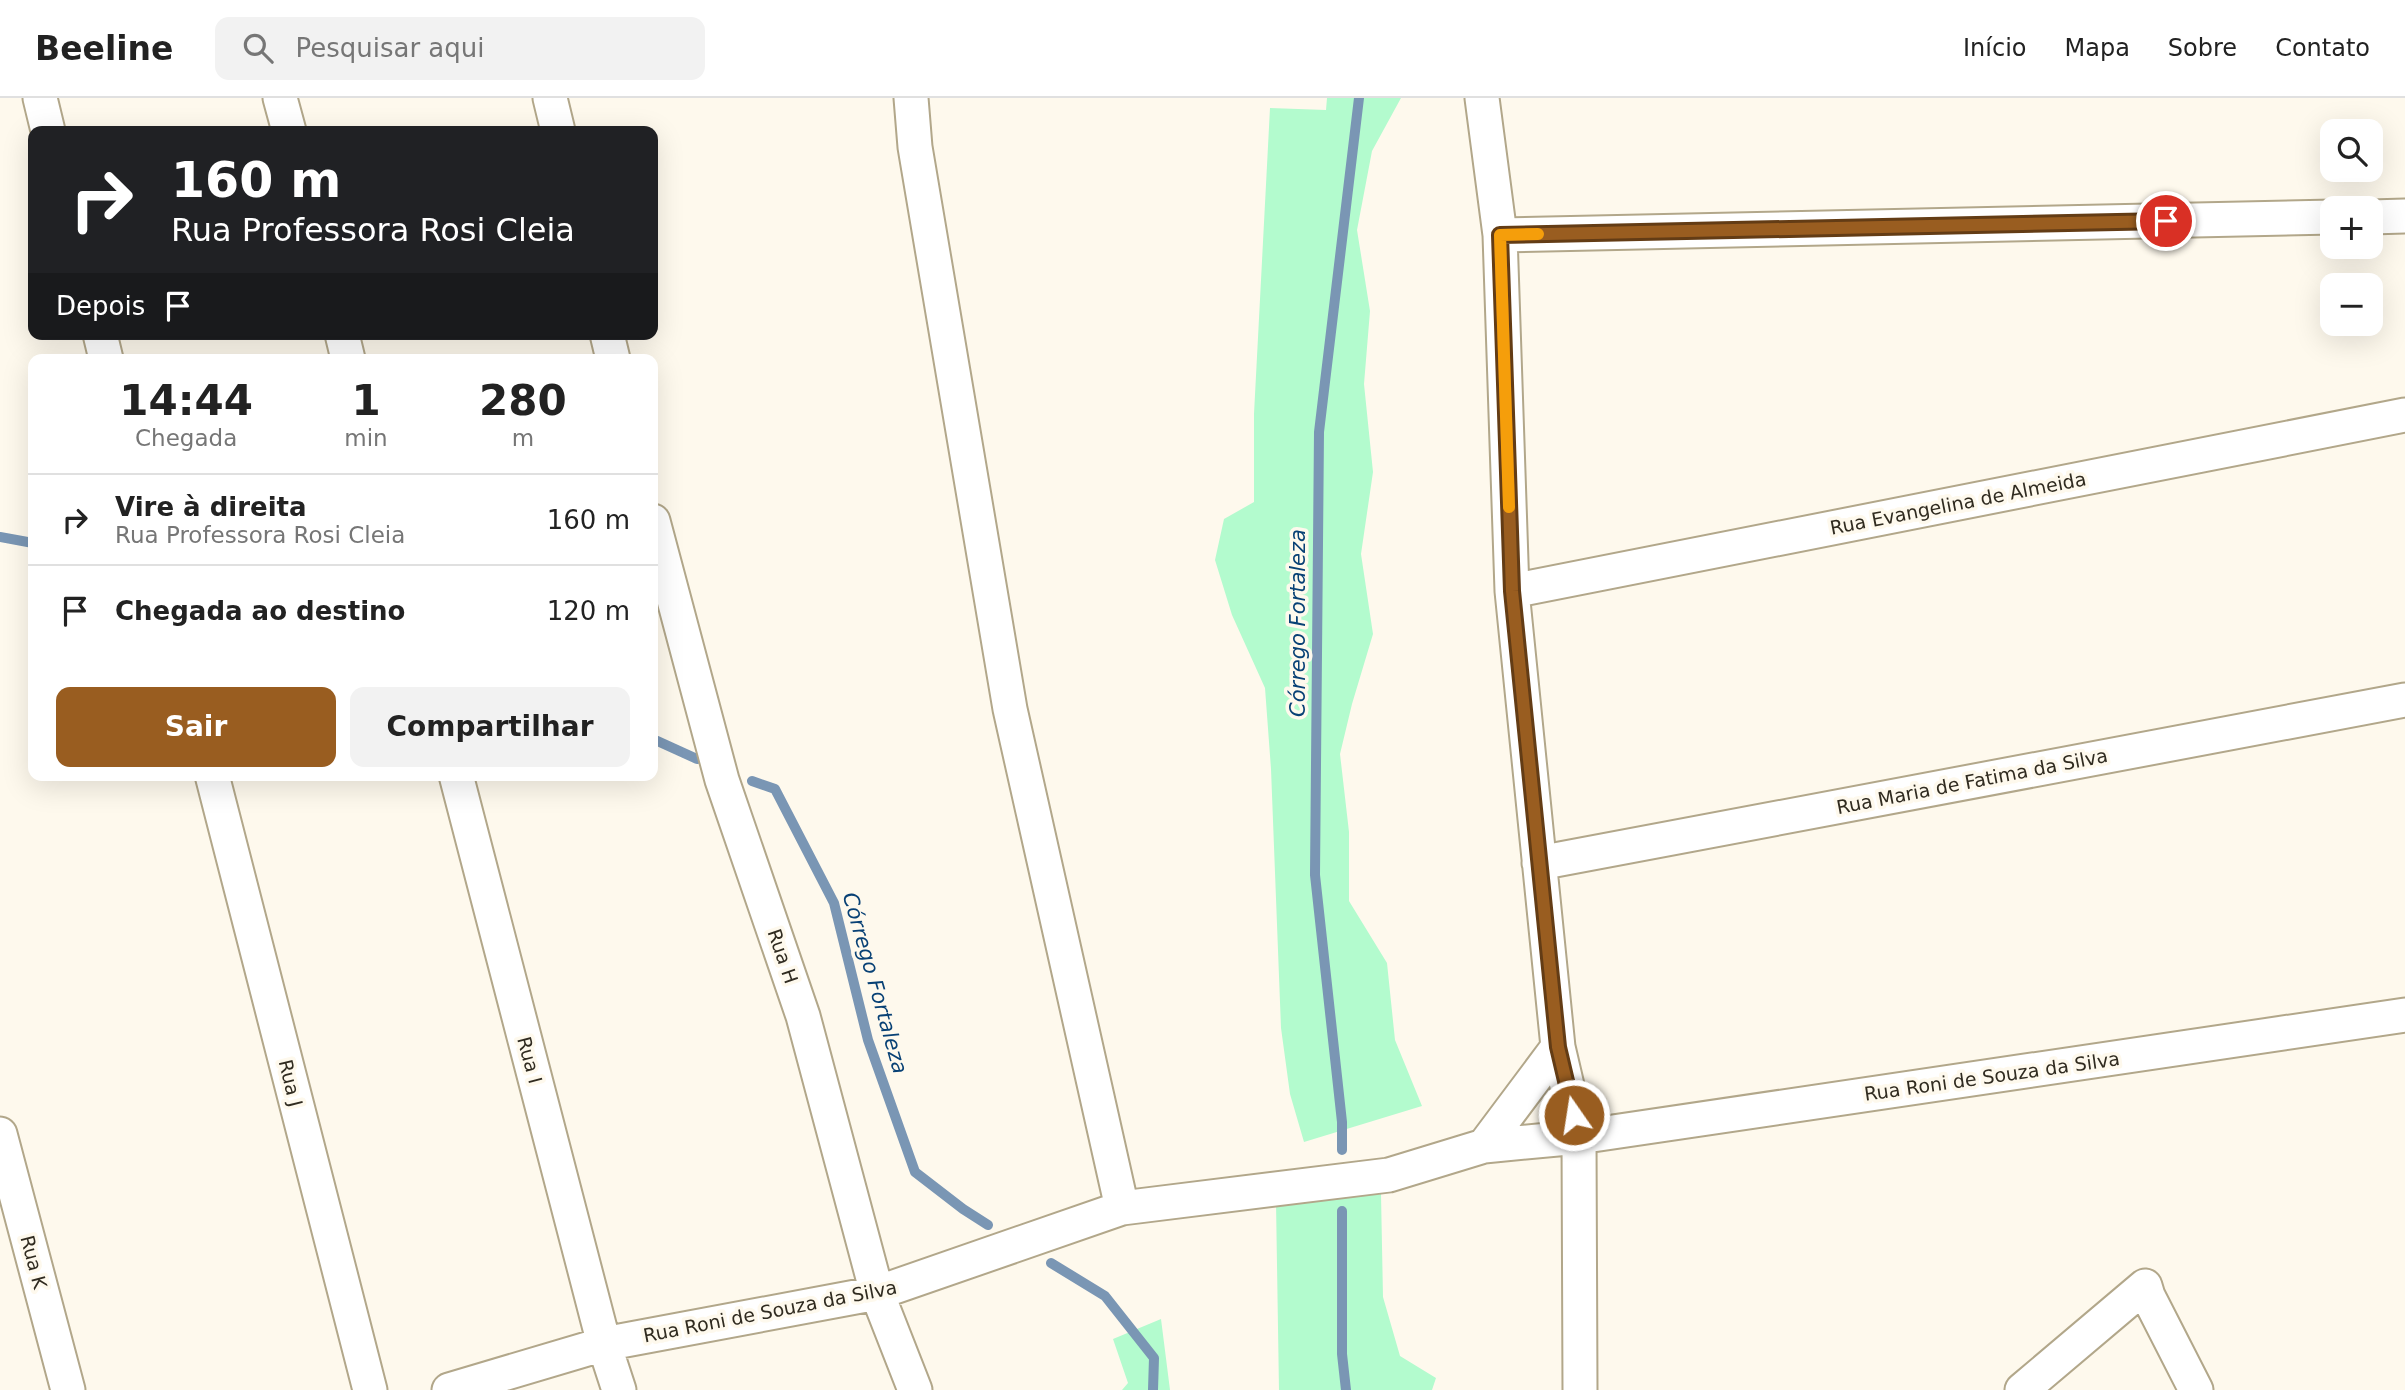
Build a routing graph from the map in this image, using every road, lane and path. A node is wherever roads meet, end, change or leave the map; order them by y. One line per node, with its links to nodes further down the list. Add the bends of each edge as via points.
1 (40, 98): 6 (street)
2 (280, 98): 7 (street)
3 (550, 98): 8 (street)
4 (911, 98): 25 (street, via 915,147 1010,709)
5 (1482, 98): 12 (street)
6 (47, 126)
7 (288, 126)
8 (557, 126)
9 (2405, 216): 11 (street)
10 (2320, 217): 12 (street)
11 (2383, 217)
12 (1500, 235): 15 (street)
13 (2405, 415): 15 (street, Rua Evangelina de Almeida)
14 (658, 540): 26 (street, Rua H, via 722,779 803,1016)
15 (1512, 591): 19 (street)
16 (2405, 700): 19 (street, Rua Maria de Fatima da Silva)
17 (214, 781): 29 (street, Rua J)
18 (458, 781): 27 (street, Rua I)
19 (1539, 863): 21 (street)
20 (2405, 1015): 23 (street, Rua Roni de Souza da Silva)
21 (1558, 1047): 23 (street); 24 (street)
22 (0, 1134): 28 (street, Rua K)
23 (1579, 1138): 24 (street, Rua Roni de Souza da Silva); 33 (street)
24 (1484, 1146): 25 (street, Rua Roni de Souza da Silva, via 1389,1175)
25 (1122, 1208): 26 (street, Rua Roni de Souza da Silva)
26 (877, 1293): 27 (street, Rua Roni de Souza da Silva); 32 (street, Rua H)
27 (604, 1344): 30 (street, Rua Roni de Souza da Silva); 31 (street, Rua I)
28 (68, 1390)
29 (370, 1390)
30 (449, 1390)
31 (619, 1390)
32 (915, 1390)
33 (1580, 1390)
34 (2022, 1390): 35 (street, via 2145,1286)
35 (2196, 1390)

